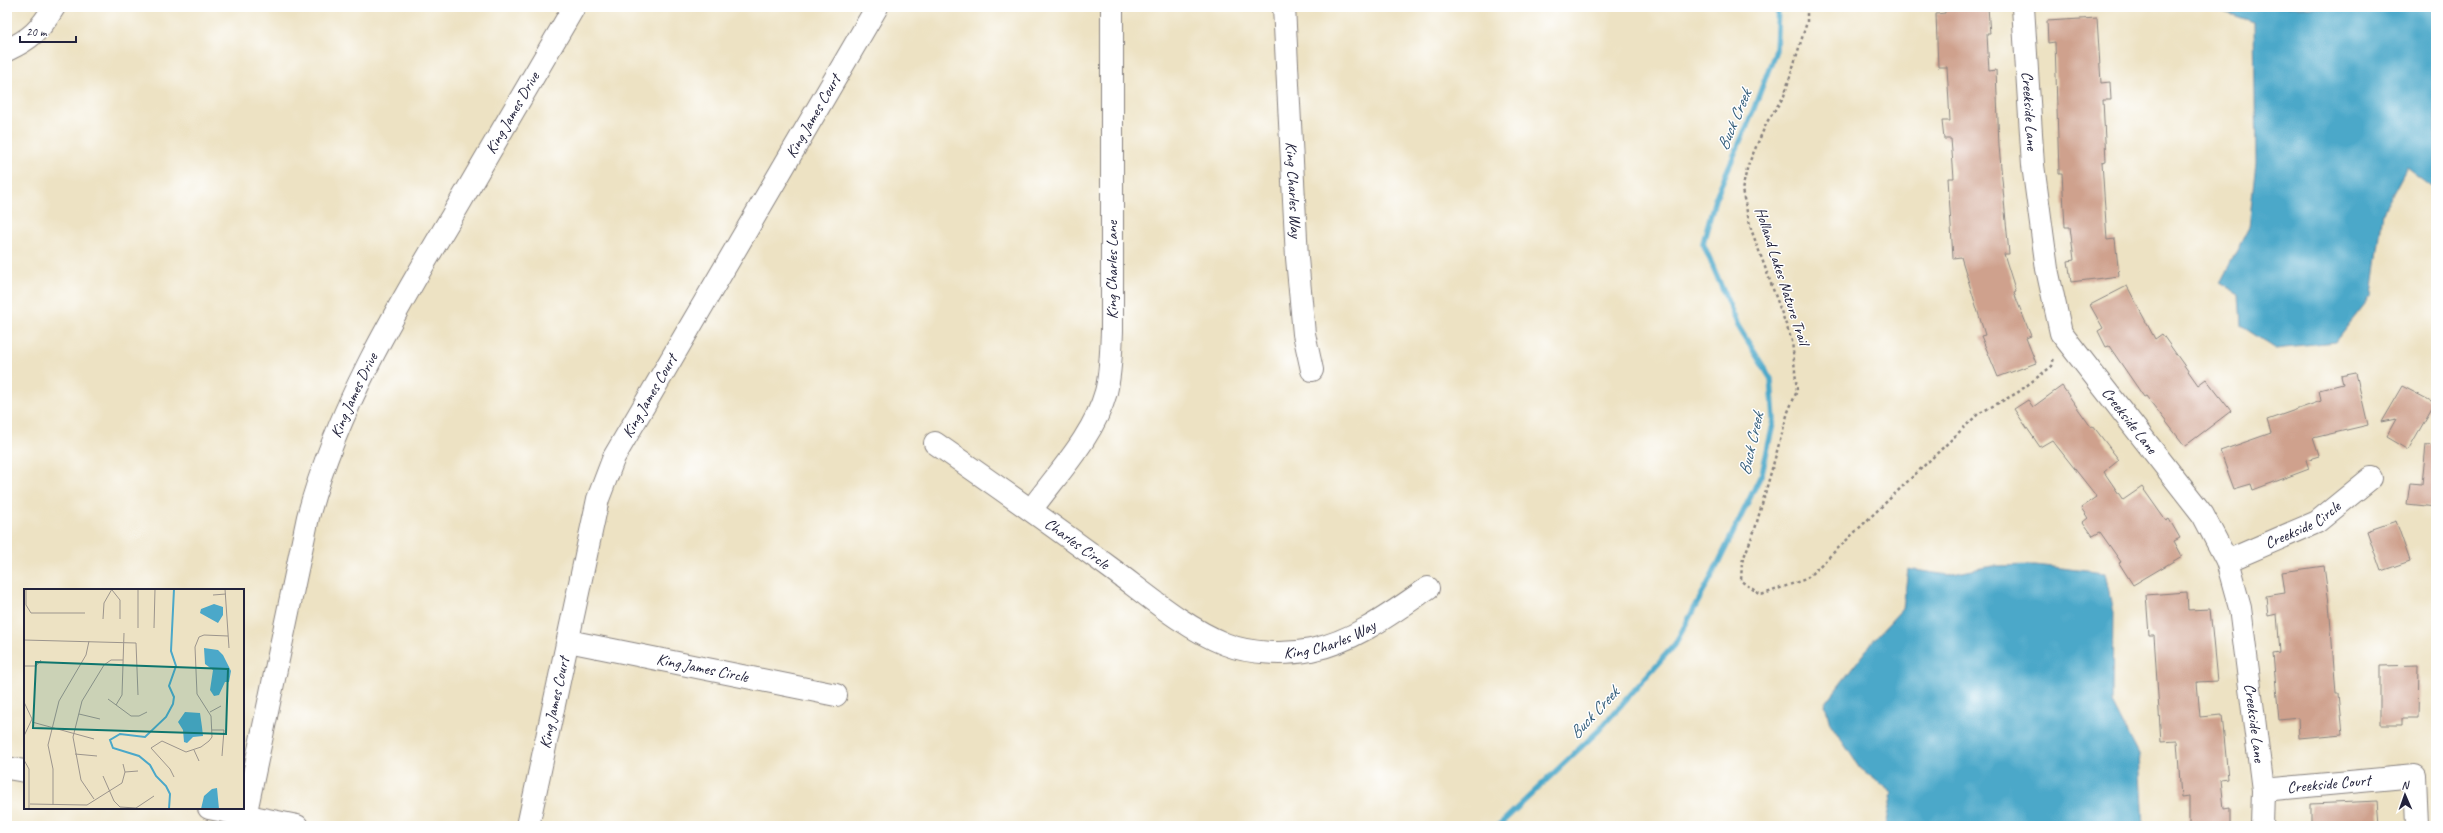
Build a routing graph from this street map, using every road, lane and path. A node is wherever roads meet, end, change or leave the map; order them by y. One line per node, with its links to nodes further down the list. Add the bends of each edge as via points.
1 (54, 7): 8 (street, via 34,35)
2 (574, 7): 23 (street, King James Drive, via 412,283 345,414 317,484 308,518)
3 (877, 7): 16 (street, King James Court, via 614,457 598,499)
4 (1112, 7): 13 (street, King Charles Lane, via 1110,376 1100,410 1082,441)
5 (1284, 7): 10 (street, King Charles Way, via 1297,258 1304,334)
6 (1807, 7): 9 (path, Holland Lakes Nature Trail, via 1807,22 1784,96 1767,122 1748,164 1742,190 1751,229 1792,341 1797,391 1788,412 1755,529 1742,562 1741,581 1761,595 1806,579 1978,414 2017,393 2052,366)
7 (2023, 7): 9 (street, Creekside Lane, via 2033,165 2047,269)
8 (7, 50)
9 (2061, 333): 14 (street, Creekside Lane, via 2203,515)
10 (1312, 370)
11 (935, 443): 13 (street, Charles Circle)
12 (2371, 478): 14 (street, Creekside Circle, via 2317,522)
13 (1031, 510): 17 (street, Charles Circle, via 1198,630)
14 (2227, 561): 21 (street, Creekside Lane, via 2240,608)
15 (1428, 588): 17 (street, King Charles Way, via 1356,635 1310,650 1255,651)
16 (568, 641): 18 (street, King James Circle); 25 (street, King James Court)
17 (1221, 642)
18 (836, 695)
19 (7, 768): 20 (street)
20 (24, 771)
21 (2263, 790): 26 (street, Creekside Lane); 27 (street, Creekside Court, via 2415,776)
22 (212, 809): 23 (street)
23 (245, 821): 24 (street)
24 (296, 826)
25 (528, 826)
26 (2262, 826)
27 (2417, 826)

